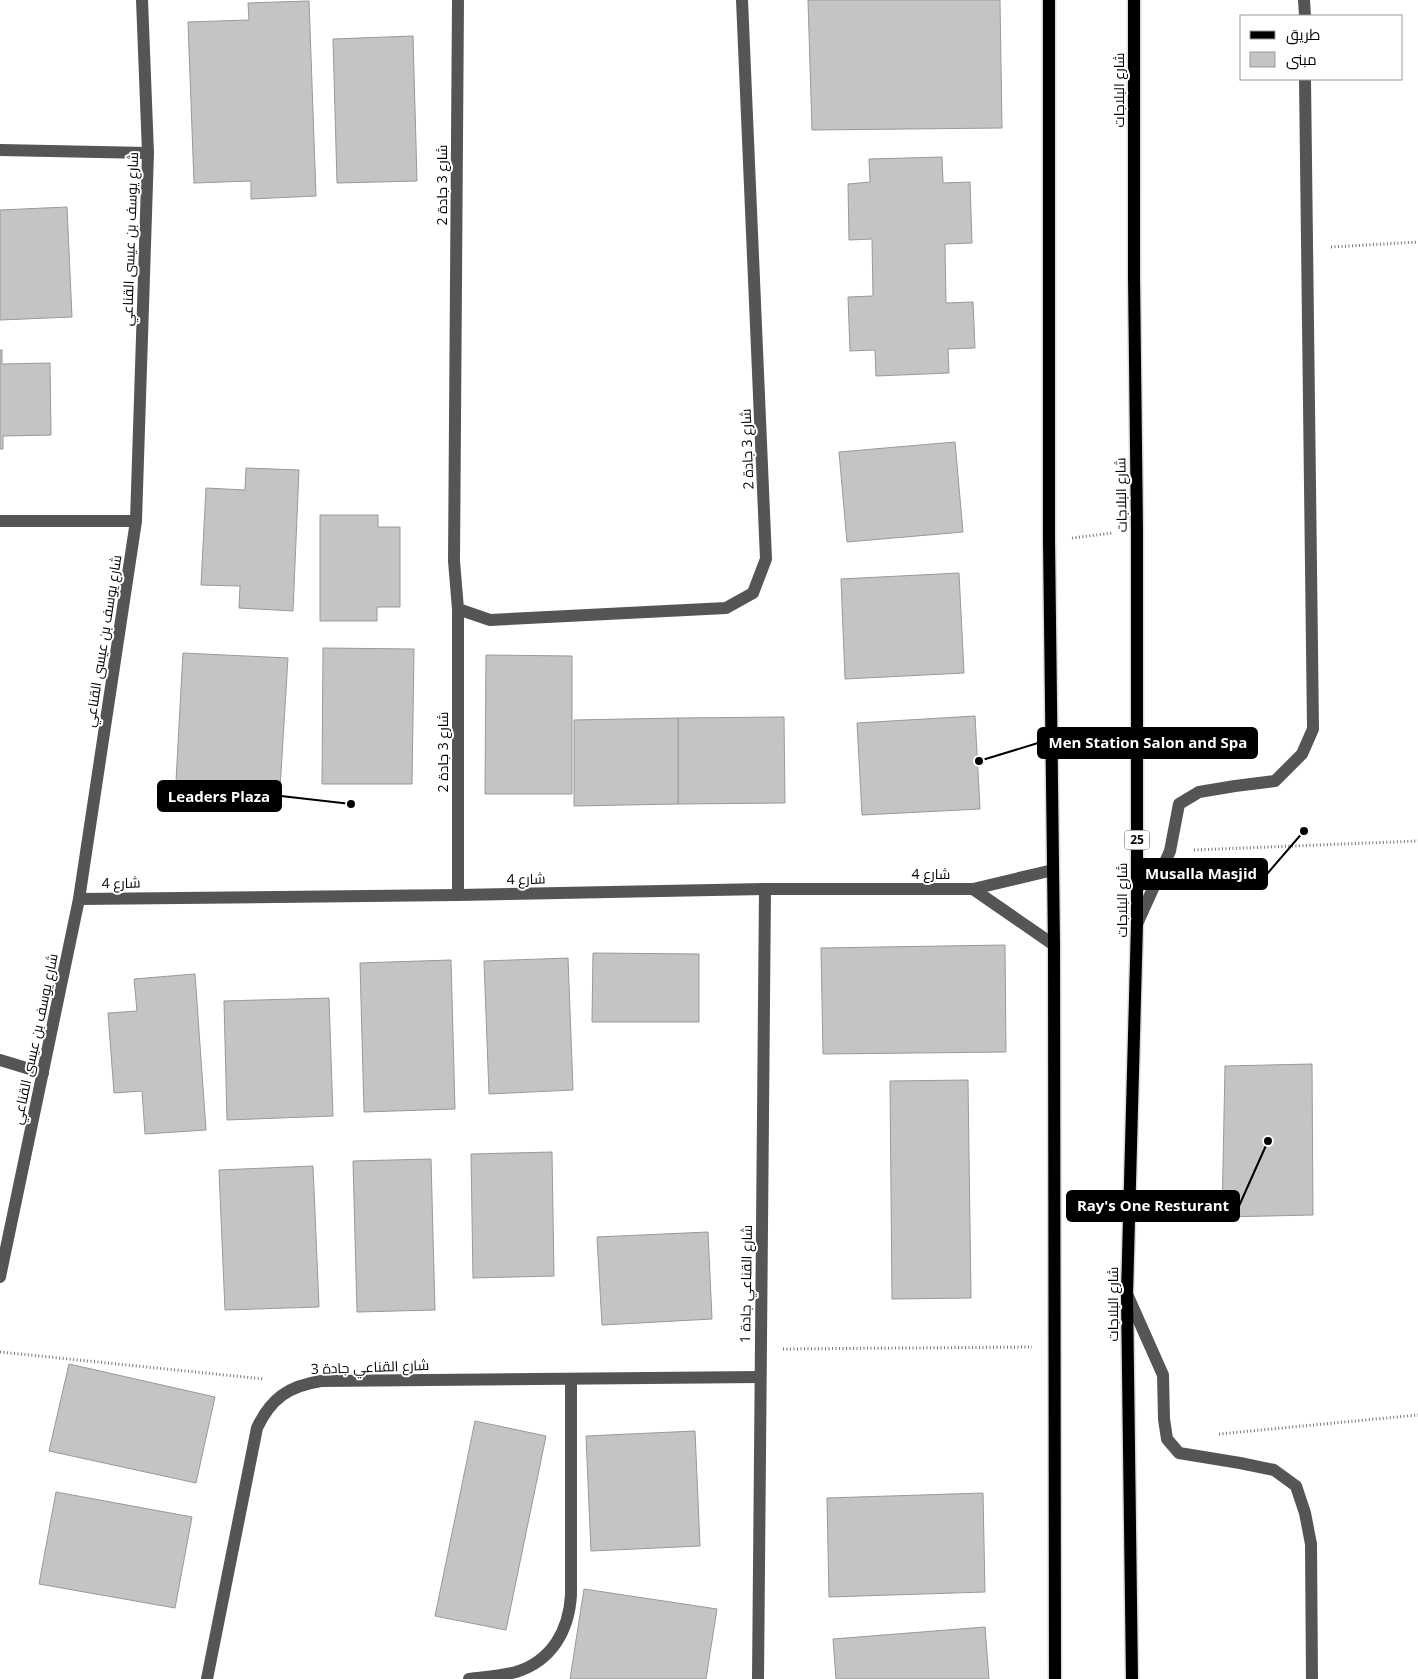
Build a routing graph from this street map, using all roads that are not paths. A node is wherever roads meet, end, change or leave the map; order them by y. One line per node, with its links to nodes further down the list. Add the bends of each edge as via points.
1 (142, 0): 10 (street, شارع يوسف بن عيسى القناعي)
2 (458, 0): 13 (street, شارع 3 جادة 2, via 454,561)
3 (742, 0): 13 (street, شارع 3 جادة 2, via 766,559 752,594 726,608 490,620)
4 (1049, 0): 14 (main road)
5 (1134, 0): 19 (main road, شارع البلاجات / 25)
6 (1304, 0): 7 (street)
7 (1305, 15)
8 (1305, 80): 19 (street, via 1313,729 1302,754 1276,781 1200,792 1179,804 1170,851)
9 (0, 150): 10 (street)
10 (148, 153): 12 (street, شارع يوسف بن عيسى القناعي)
11 (0, 521): 12 (street)
12 (136, 521): 18 (street, شارع يوسف بن عيسى القناعي)
13 (458, 609): 17 (street, شارع 3 جادة 2)
14 (1053, 870): 16 (street, شارع 4); 20 (main road)
15 (765, 889): 16 (street, شارع 4); 17 (street, شارع 4); 25 (street, شارع القناعي جادة 1)
16 (973, 889): 20 (street)
17 (458, 895): 18 (street, شارع 4)
18 (80, 899): 22 (street, شارع يوسف بن عيسى القناعي)
19 (1137, 924): 24 (main road, شارع البلاجات / 25)
20 (1054, 945): 30 (main road)
21 (0, 1060): 22 (street)
22 (43, 1072): 23 (street, شارع يوسف بن عيسى القناعي)
23 (0, 1277)
24 (1127, 1294): 31 (main road, شارع البلاجات / 25); 32 (street, via 1163,1375 1166,1439 1179,1453 1274,1470 1296,1486 1311,1544)
25 (760, 1377): 26 (street, شارع القناعي جادة 3); 29 (street, شارع القناعي جادة 1)
26 (571, 1379): 27 (street, شارع القناعي جادة 3, via 321,1380 289,1390 276,1400 264,1412 257,1428); 28 (street, via 572,1595 565,1628 546,1656 531,1665 516,1672)
27 (207, 1679)
28 (469, 1679)
29 (758, 1679)
30 (1056, 1679)
31 (1132, 1679)
32 (1312, 1679)

